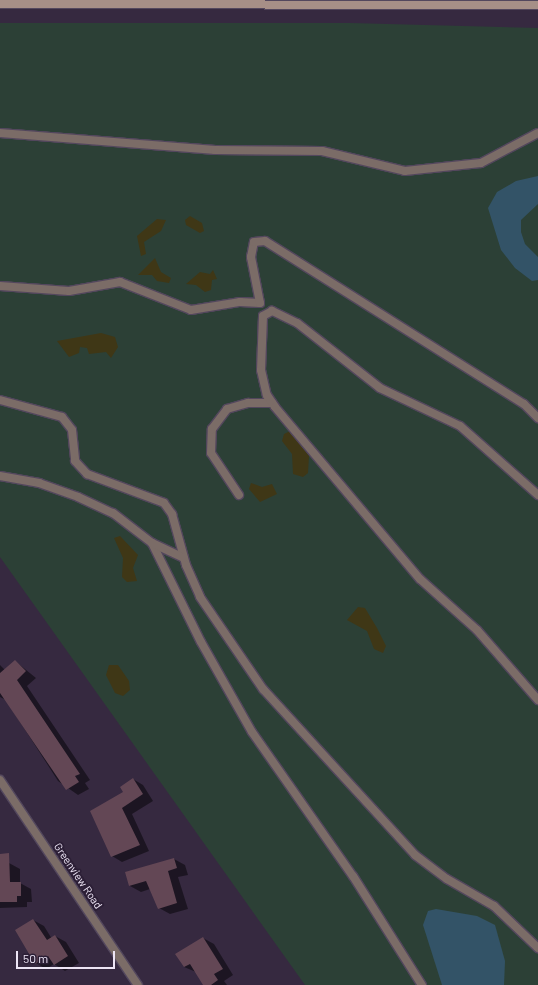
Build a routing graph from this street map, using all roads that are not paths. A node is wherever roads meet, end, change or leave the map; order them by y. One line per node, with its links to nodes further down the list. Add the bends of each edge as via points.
1 (295, 2): 2 (main road); 3 (main road)
2 (0, 4)
3 (538, 5)
4 (0, 133): 5 (street, via 215,150 322,151 405,171 481,163)
5 (538, 134)
6 (0, 286): 7 (street, via 69,291 120,282 191,310 244,302)
7 (260, 303): 8 (street); 11 (street, via 258,281 251,256 254,242 265,241 524,404)
8 (267, 312): 10 (street, via 262,324 261,370 267,395); 14 (street, via 277,313 307,329 380,388 460,426)
9 (0, 400): 16 (street, via 62,416 72,430 75,461 87,474 164,503 172,514)
10 (272, 403): 13 (street, via 248,403 228,409 212,429 211,453); 17 (street, via 415,574 477,630)
11 (538, 418)
12 (0, 476): 15 (street, via 39,483 78,497 113,513)
13 (239, 495)
14 (538, 495)
15 (152, 543): 16 (street); 21 (street, via 201,642 252,732 353,876)
16 (184, 558): 19 (street, via 197,591 223,635 294,724 424,864 494,906)
17 (538, 700)
18 (0, 780): 20 (street, Greenview Road)
19 (538, 948)
20 (138, 985)
21 (422, 985)

